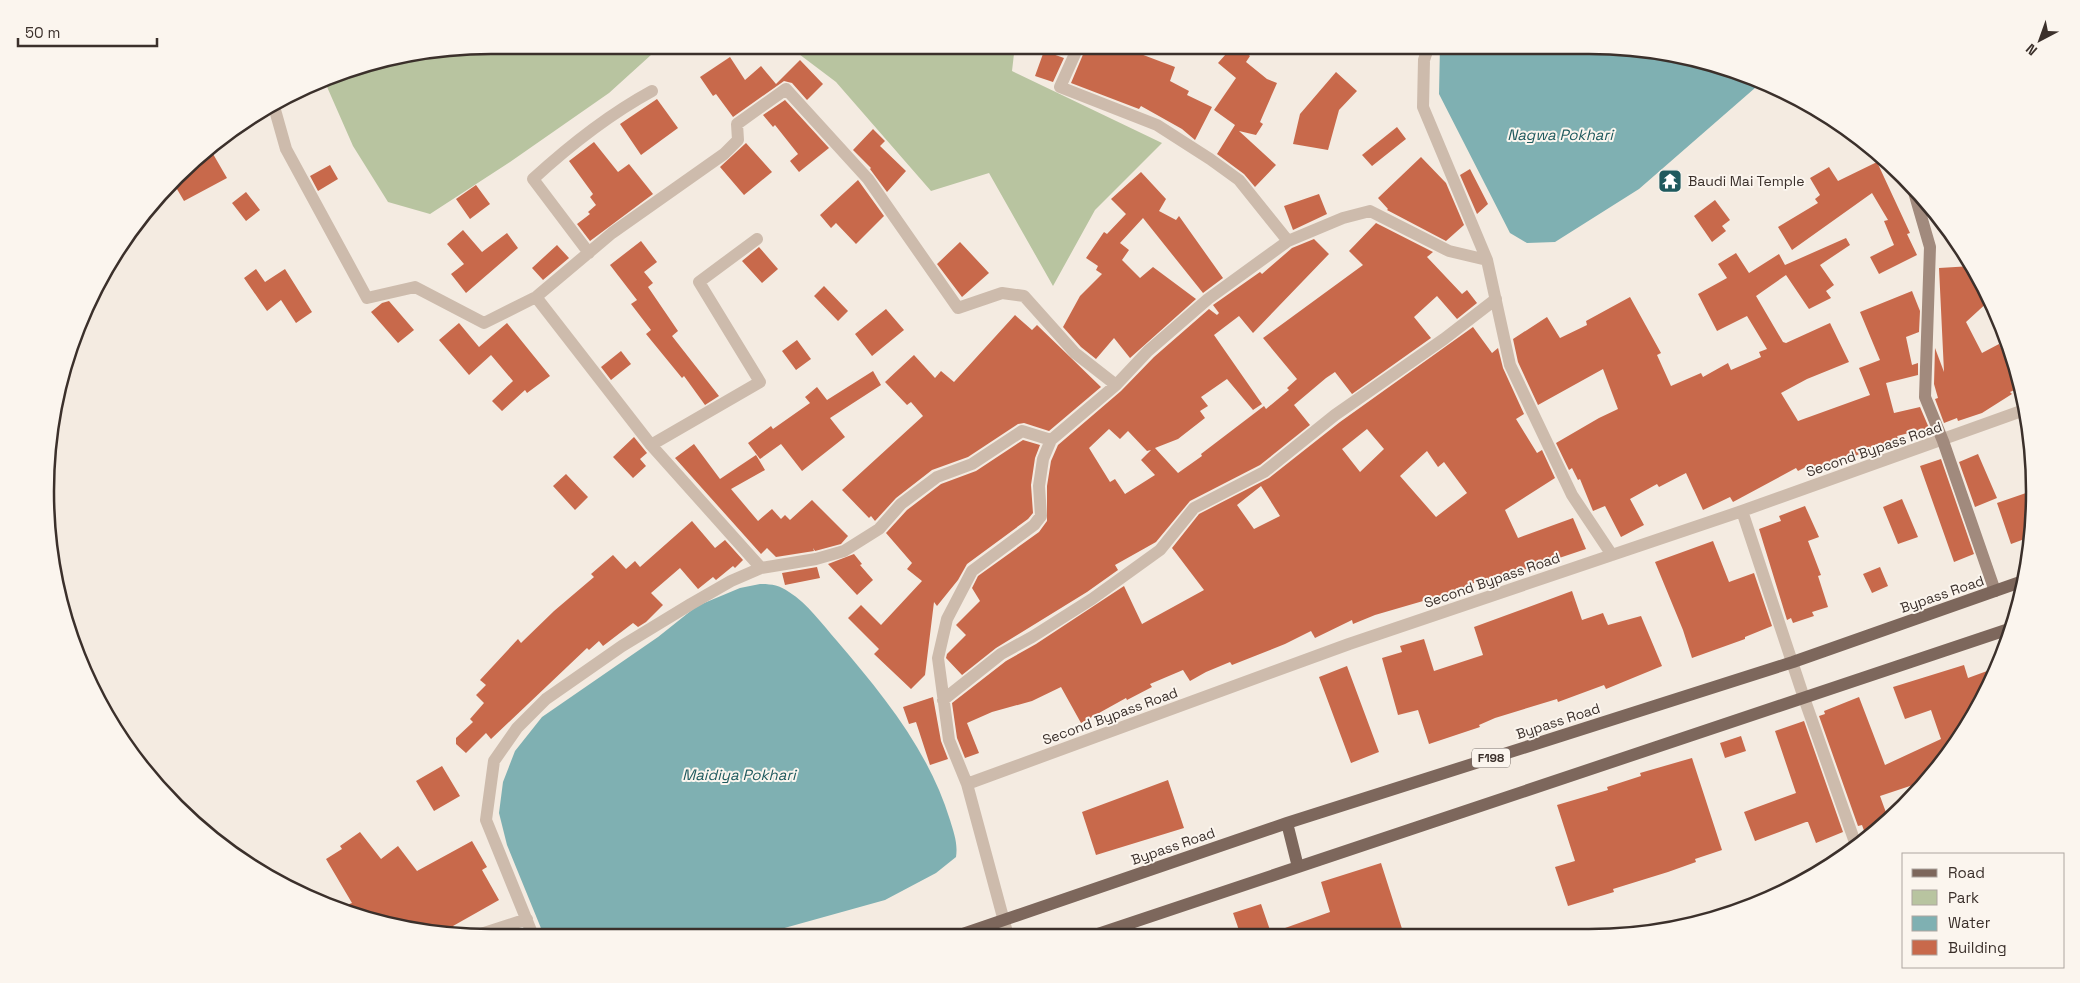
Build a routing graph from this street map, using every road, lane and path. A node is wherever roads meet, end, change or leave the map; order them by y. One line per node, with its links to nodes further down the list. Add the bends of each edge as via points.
1 (1075, 54): 7 (street, via 1060,87 1157,125 1210,159 1238,180)
2 (1426, 54): 9 (street, via 1423,107)
3 (652, 91): 8 (street, via 568,147 533,180)
4 (275, 111): 10 (street, via 286,149 366,298 415,287 484,324)
5 (1917, 202): 15 (street, via 1930,247 1925,397)
6 (757, 239): 16 (street, via 699,282 760,382)
7 (1288, 241): 9 (street, via 1370,210 1449,251); 12 (street, via 1208,299 1148,351)
8 (589, 253): 10 (street); 12 (street, via 612,233 724,154 738,140 737,124 786,89 868,179 958,308 1002,293 1024,296 1076,353)
9 (1487, 260): 11 (street)
10 (536, 297): 16 (street)
11 (1496, 299): 18 (street, via 1510,365 1572,495); 25 (street, via 1336,415 1264,472 1194,508 1160,550 1092,599 1001,654)
12 (1116, 385): 14 (street)
13 (2019, 412): 15 (street, Second Bypass Road)
14 (1051, 440): 19 (street, via 1022,430 972,464 937,477 901,504 879,529 844,551); 25 (street, via 1043,459 1039,486 1041,516 1034,525 972,571 947,619 938,658)
15 (1943, 441): 17 (street, Second Bypass Road); 21 (street)
16 (651, 445): 19 (street)
17 (1742, 511): 18 (street, Second Bypass Road); 23 (street)
18 (1612, 555): 26 (street, Second Bypass Road, via 1349,644)
19 (762, 568): 30 (street, via 691,604 622,646 546,699 517,728 494,761 486,820)
20 (2016, 583): 21 (main road, Bypass Road / F198)
21 (1995, 591): 23 (main road, Bypass Road / F198)
22 (2003, 631): 24 (main road)
23 (1793, 662): 24 (street); 27 (main road, Bypass Road / F198)
24 (1804, 698): 28 (street); 29 (main road)
25 (943, 700): 26 (street, via 949,740)
26 (968, 784): 31 (street)
27 (1287, 823): 29 (main road); 31 (main road, Bypass Road / F198)
28 (1854, 840)
29 (1298, 867): 36 (main road)
30 (527, 919): 32 (street); 33 (street)
31 (1003, 920): 34 (main road, Bypass Road / F198); 35 (street)
32 (496, 929)
33 (531, 929)
34 (977, 929)
35 (1006, 929)
36 (1113, 929)

